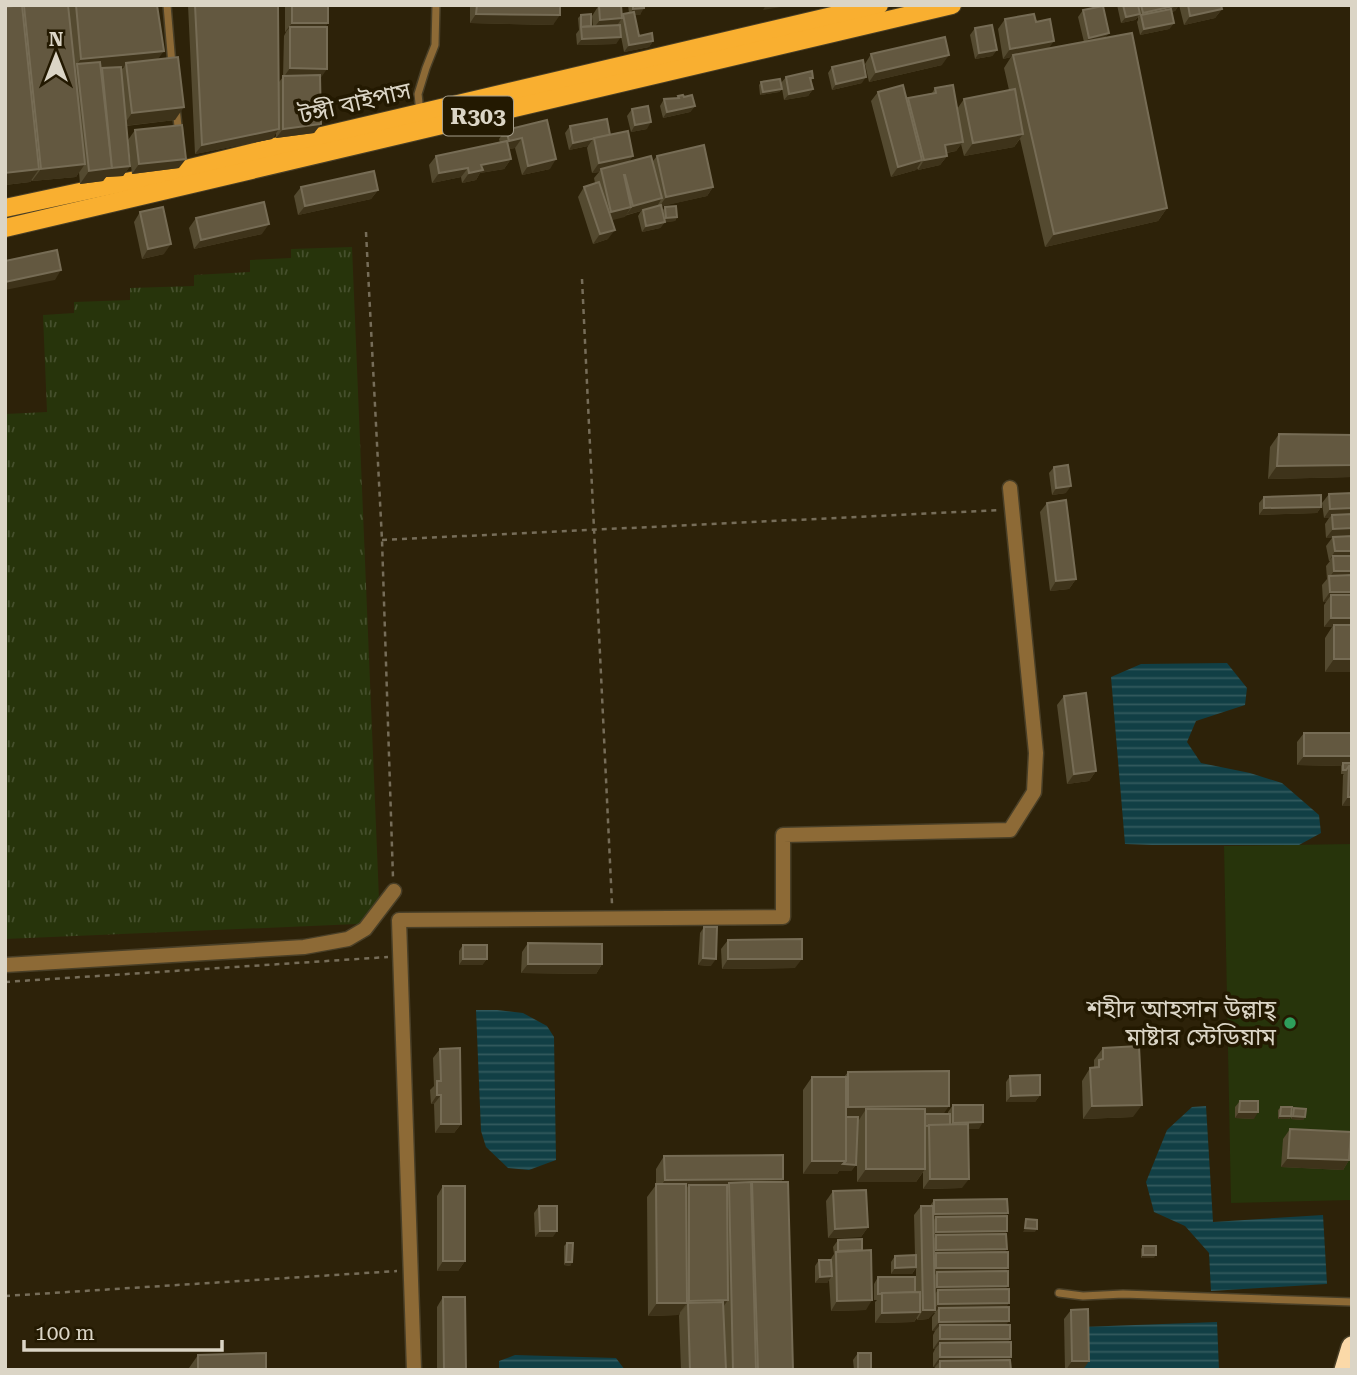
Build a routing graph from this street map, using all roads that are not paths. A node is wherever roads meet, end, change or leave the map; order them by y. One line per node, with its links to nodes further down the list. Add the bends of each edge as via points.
1 (167, 5): 6 (lane)
2 (436, 5): 8 (lane, via 435,45 418,94)
3 (879, 5): 5 (main road, টঙ্গী বাইপাস / R303)
4 (952, 5): 11 (main road, R303)
5 (857, 8): 8 (main road, টঙ্গী বাইপাস / R303)
6 (173, 80)
7 (176, 104): 9 (lane)
8 (420, 113): 10 (main road, টঙ্গী বাইপাস / R303, via 274,142)
9 (180, 149)
10 (5, 208)
11 (5, 228)
12 (1010, 488): 13 (street, via 1036,753 1034,792 1010,830 783,835 783,917)
13 (399, 920): 14 (street, via 394,891 365,929 348,939 304,947); 18 (street)
14 (5, 965)
15 (1059, 1293): 16 (lane)
16 (1352, 1302)
17 (1352, 1347): 19 (highway)
18 (414, 1370)
19 (1345, 1370)

